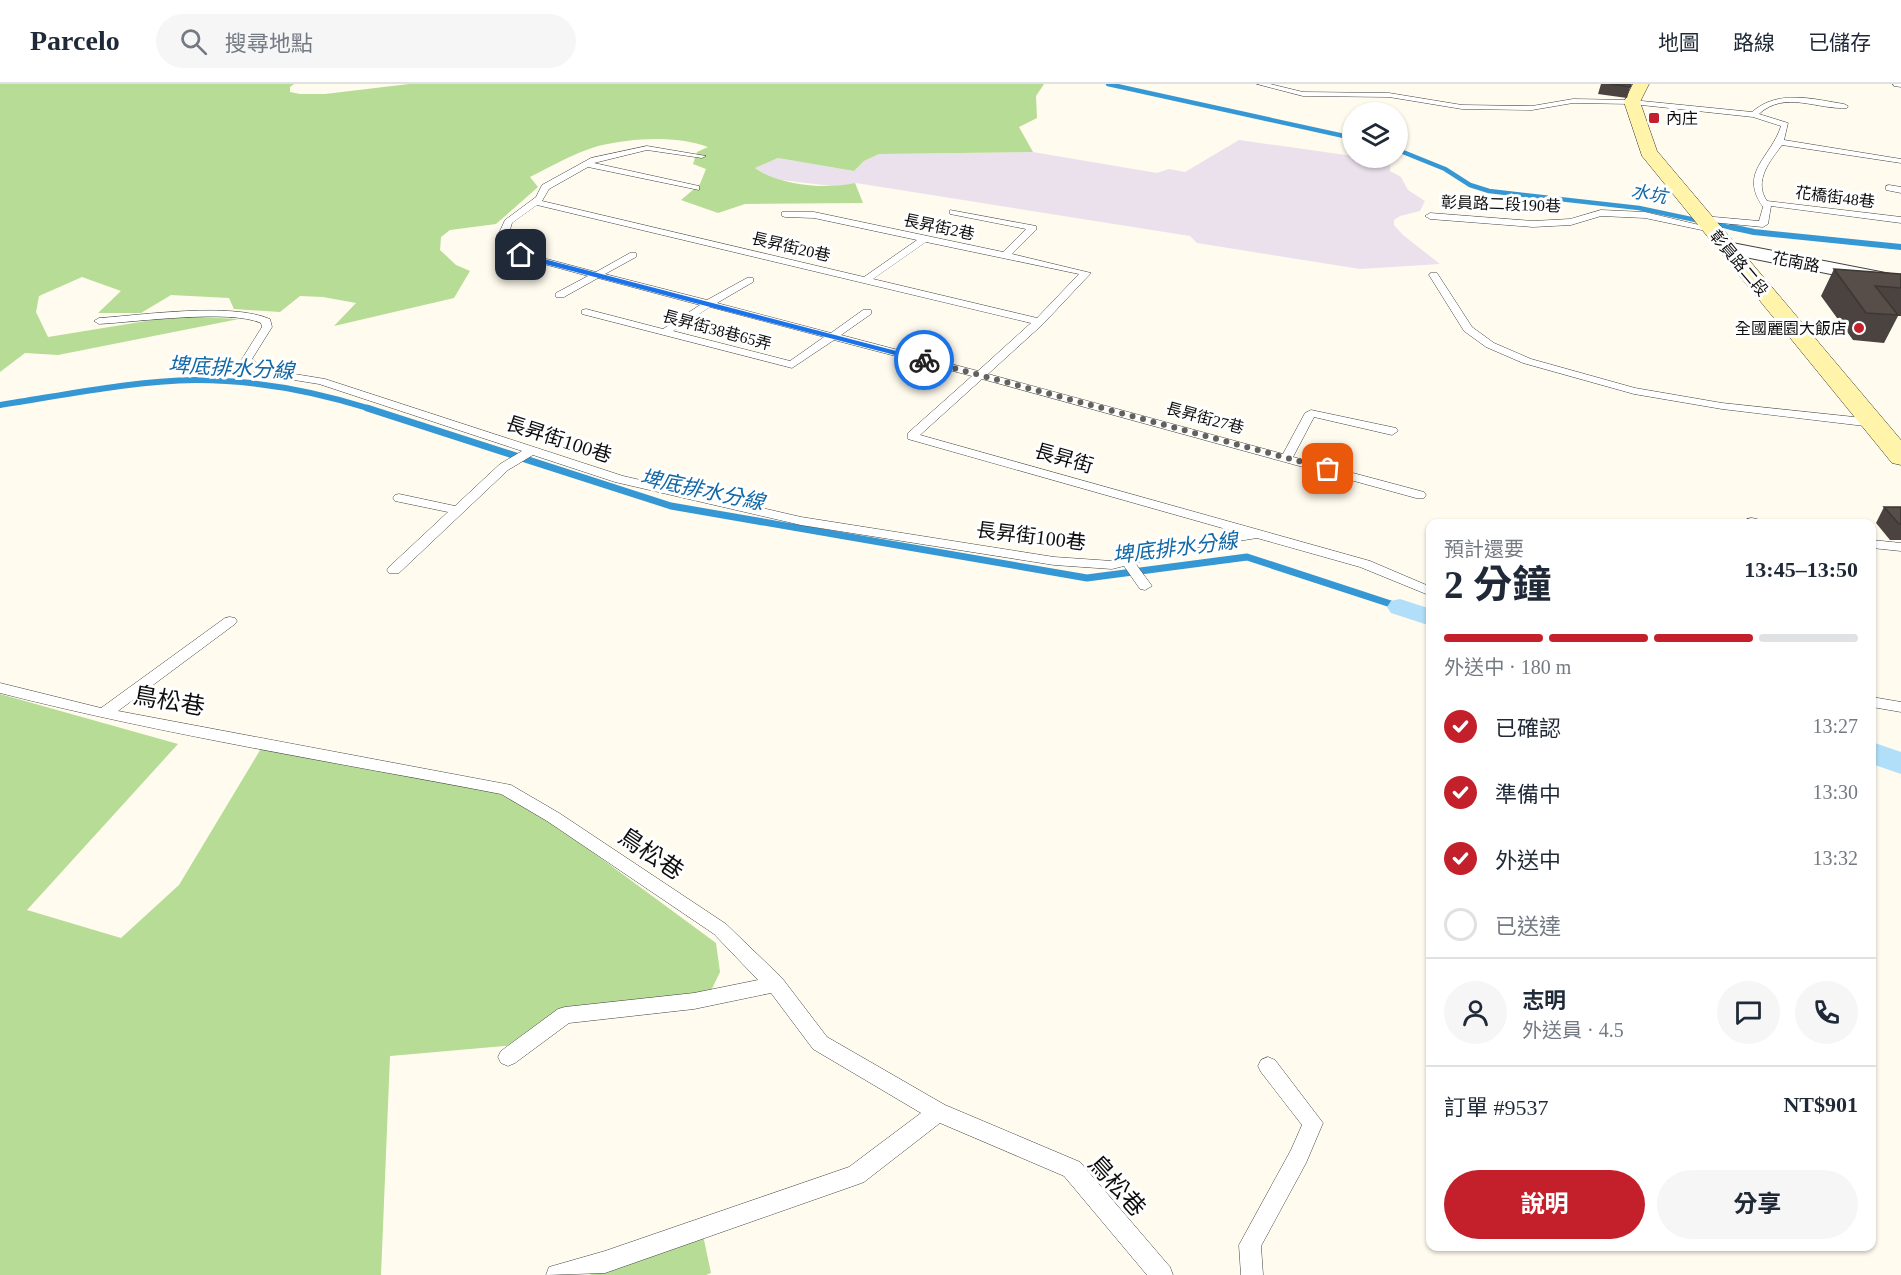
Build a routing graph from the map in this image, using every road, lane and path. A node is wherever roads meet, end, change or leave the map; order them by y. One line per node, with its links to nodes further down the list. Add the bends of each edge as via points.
1 (1261, 84): 2 (lane, via 1303,94 1389,95 1462,107 1532,108)
2 (1636, 93): 4 (lane); 18 (main road, 彰員路二段, via 1648,152)
3 (1844, 106): 4 (lane, via 1780,100 1762,105)
4 (1754, 115): 5 (lane, via 1785,126)
5 (1780, 142): 7 (lane); 13 (lane, via 1760,168 1758,194)
6 (702, 156): 8 (lane, via 647,148 620,152)
7 (1901, 160)
8 (587, 164): 9 (lane); 12 (lane, via 545,187)
9 (696, 188)
10 (1889, 188): 11 (lane)
11 (1901, 190)
12 (536, 202): 24 (lane, 長昇街27巷, via 508,222 504,233 521,255); 27 (lane, 長昇街20巷)
13 (1765, 203): 17 (lane, 花橋街48巷); 18 (lane, 彰員路二段190巷, via 1763,224)
14 (953, 212): 22 (lane, via 1033,228)
15 (785, 214): 19 (lane, 長昇街2巷, via 814,215)
16 (1430, 216): 18 (lane, 彰員路二段190巷, via 1533,224 1571,222 1612,213)
17 (1901, 220)
18 (1707, 224): 20 (main road, 彰員路二段)
19 (924, 239): 22 (lane, 長昇街2巷); 27 (lane)
20 (1727, 248): 28 (street, 花南路); 38 (main road, 彰員路二段)
21 (633, 255): 24 (lane)
22 (1005, 256): 23 (lane, 長昇街2巷)
23 (1086, 273): 34 (lane, 長昇街)
24 (594, 274): 29 (lane); 30 (lane, 長昇街27巷)
25 (1434, 275): 38 (lane, via 1468,329 1490,345 1527,361 1634,391 1722,406)
26 (750, 280): 30 (lane)
27 (866, 280): 34 (lane, 長昇街20巷)
28 (1901, 282)
29 (561, 295)
30 (708, 304): 35 (lane); 36 (lane, 長昇街27巷)
31 (586, 312): 35 (lane, 長昇街38巷65弄)
32 (867, 312): 36 (lane)
33 (99, 321): 40 (lane, 長昇街100巷, via 218,314 254,316 266,321 267,327 247,359 261,372 321,381)
34 (1039, 322): 37 (lane, 長昇街)
35 (665, 333): 36 (lane, 長昇街38巷65弄, via 792,365)
36 (832, 336): 37 (lane, 長昇街27巷)
37 (981, 375): 41 (lane, 長昇街27巷); 46 (lane, 長昇街, via 912,436)
38 (1873, 423): 42 (main road, 彰員路二段)
39 (1392, 431): 41 (lane, via 1311,413)
40 (530, 451): 45 (lane, via 504,467); 49 (lane, 長昇街100巷, via 618,479 801,521 1054,561 1112,565)
41 (1287, 457): 43 (lane, 長昇街27巷)
42 (1901, 457)
43 (1420, 495)
44 (399, 498): 45 (lane)
45 (457, 510): 50 (lane)
46 (1256, 534): 49 (lane, 長昇街100巷, via 1188,545); 52 (lane, 長昇街, via 1365,564)
47 (1876, 544): 48 (lane)
48 (1901, 547)
49 (1128, 562): 51 (lane)
50 (394, 570)
51 (1145, 586)
52 (1426, 590)
53 (230, 621): 57 (lane)
54 (0, 688): 57 (lane, 鳥松巷)
55 (1876, 703): 56 (lane)
56 (1901, 707)
57 (104, 714): 58 (lane, 鳥松巷, via 505,789 720,928)
58 (776, 984): 59 (lane, via 694,1001 565,1016); 61 (lane, 鳥松巷, via 820,1043)
59 (508, 1057)
60 (1268, 1066): 64 (lane, via 1313,1123 1250,1245)
61 (938, 1112): 62 (lane, via 856,1175); 63 (lane, 鳥松巷, via 1072,1169)
62 (557, 1275)
63 (1162, 1275)
64 (1252, 1275)

